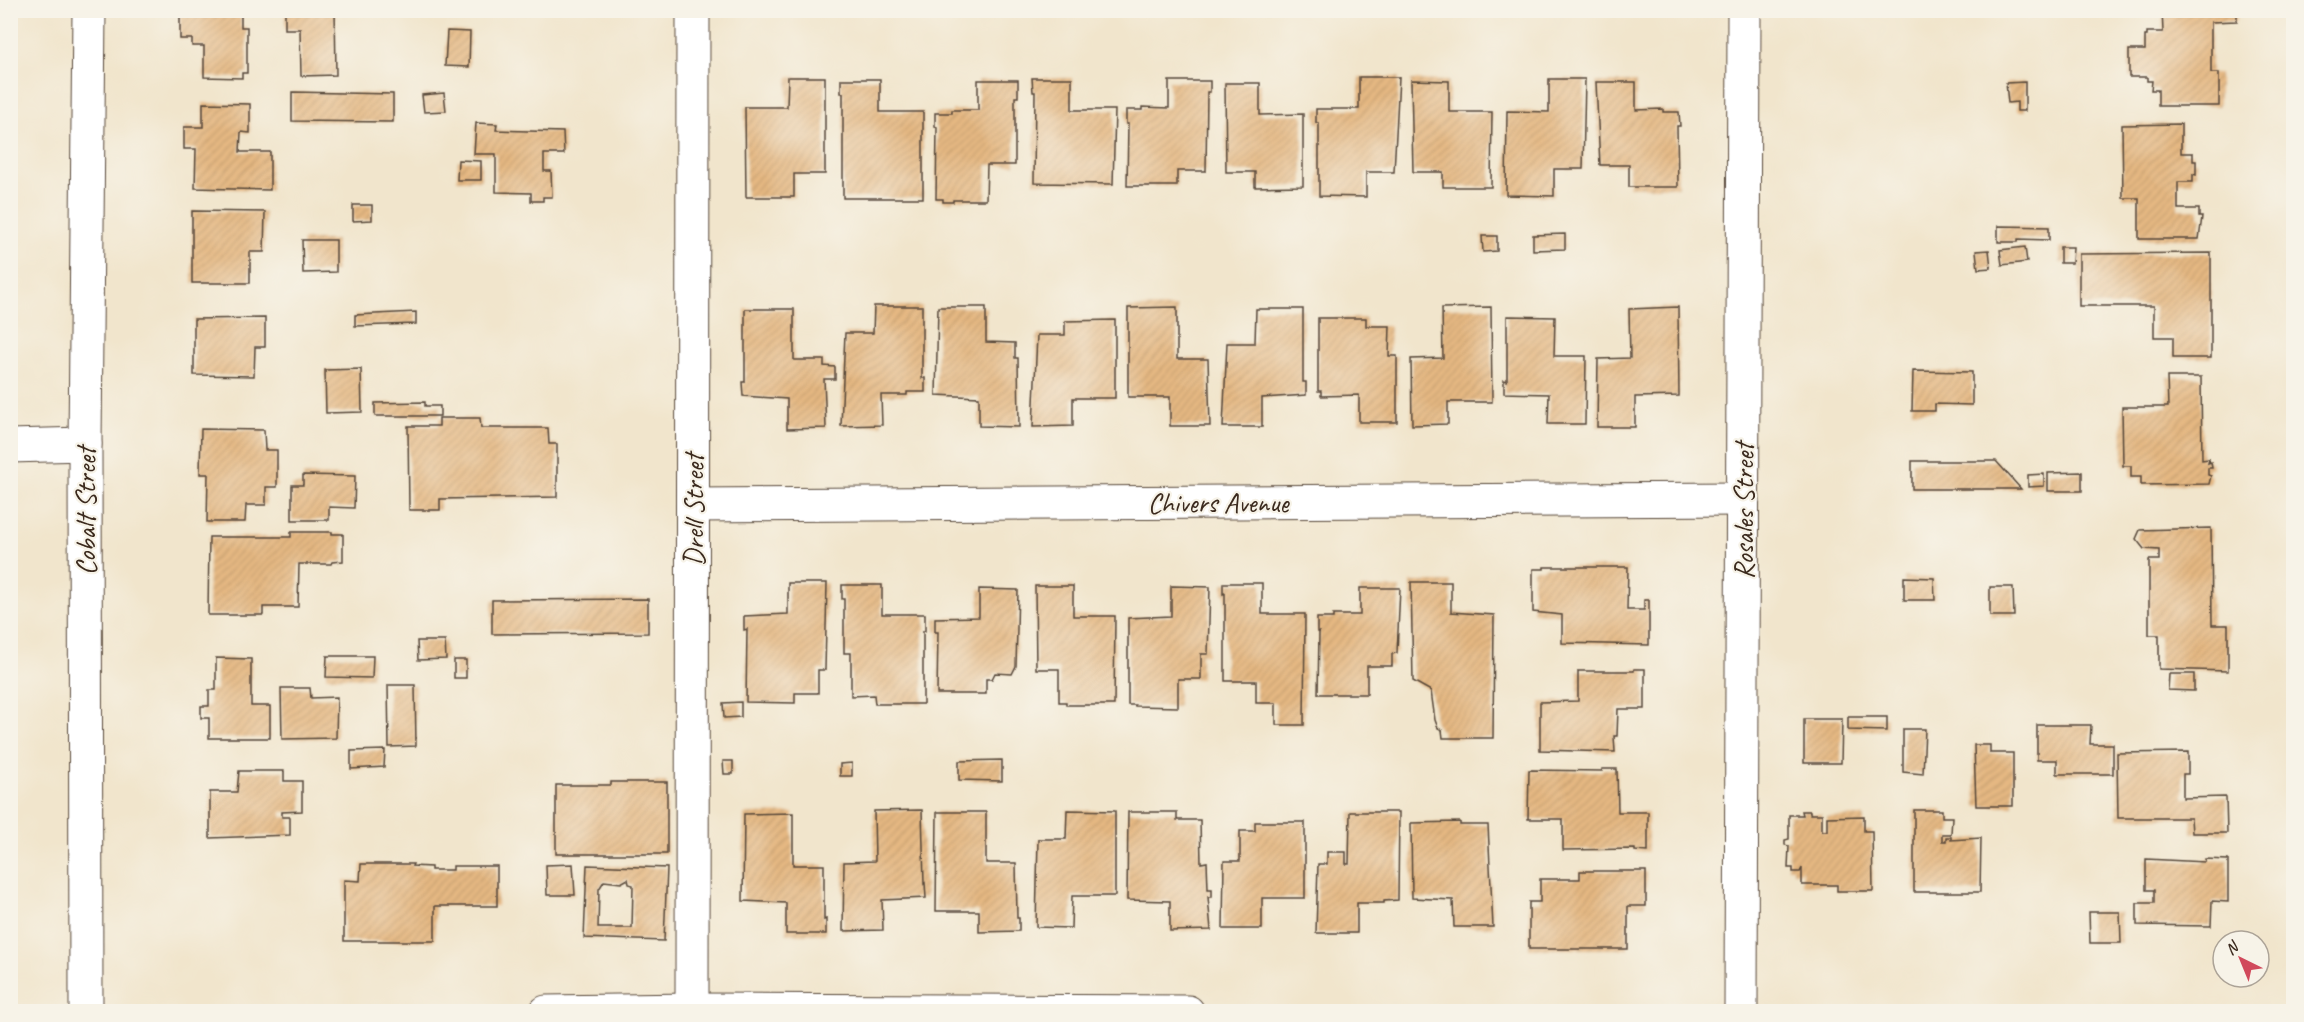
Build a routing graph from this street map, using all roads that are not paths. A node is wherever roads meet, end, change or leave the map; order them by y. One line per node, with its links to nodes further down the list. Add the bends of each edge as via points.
1 (89, 10): 4 (street, Cobalt Street)
2 (693, 10): 7 (street, Drell Street)
3 (1744, 10): 6 (street, Rosales Street)
4 (85, 444): 5 (street); 9 (street, Cobalt Street)
5 (10, 446)
6 (1743, 499): 7 (street, Chivers Avenue); 12 (street, Rosales Street)
7 (693, 505): 8 (street, Drell Street)
8 (692, 1010): 10 (street); 11 (street)
9 (86, 1011)
10 (546, 1011)
11 (1188, 1011)
12 (1742, 1011)

